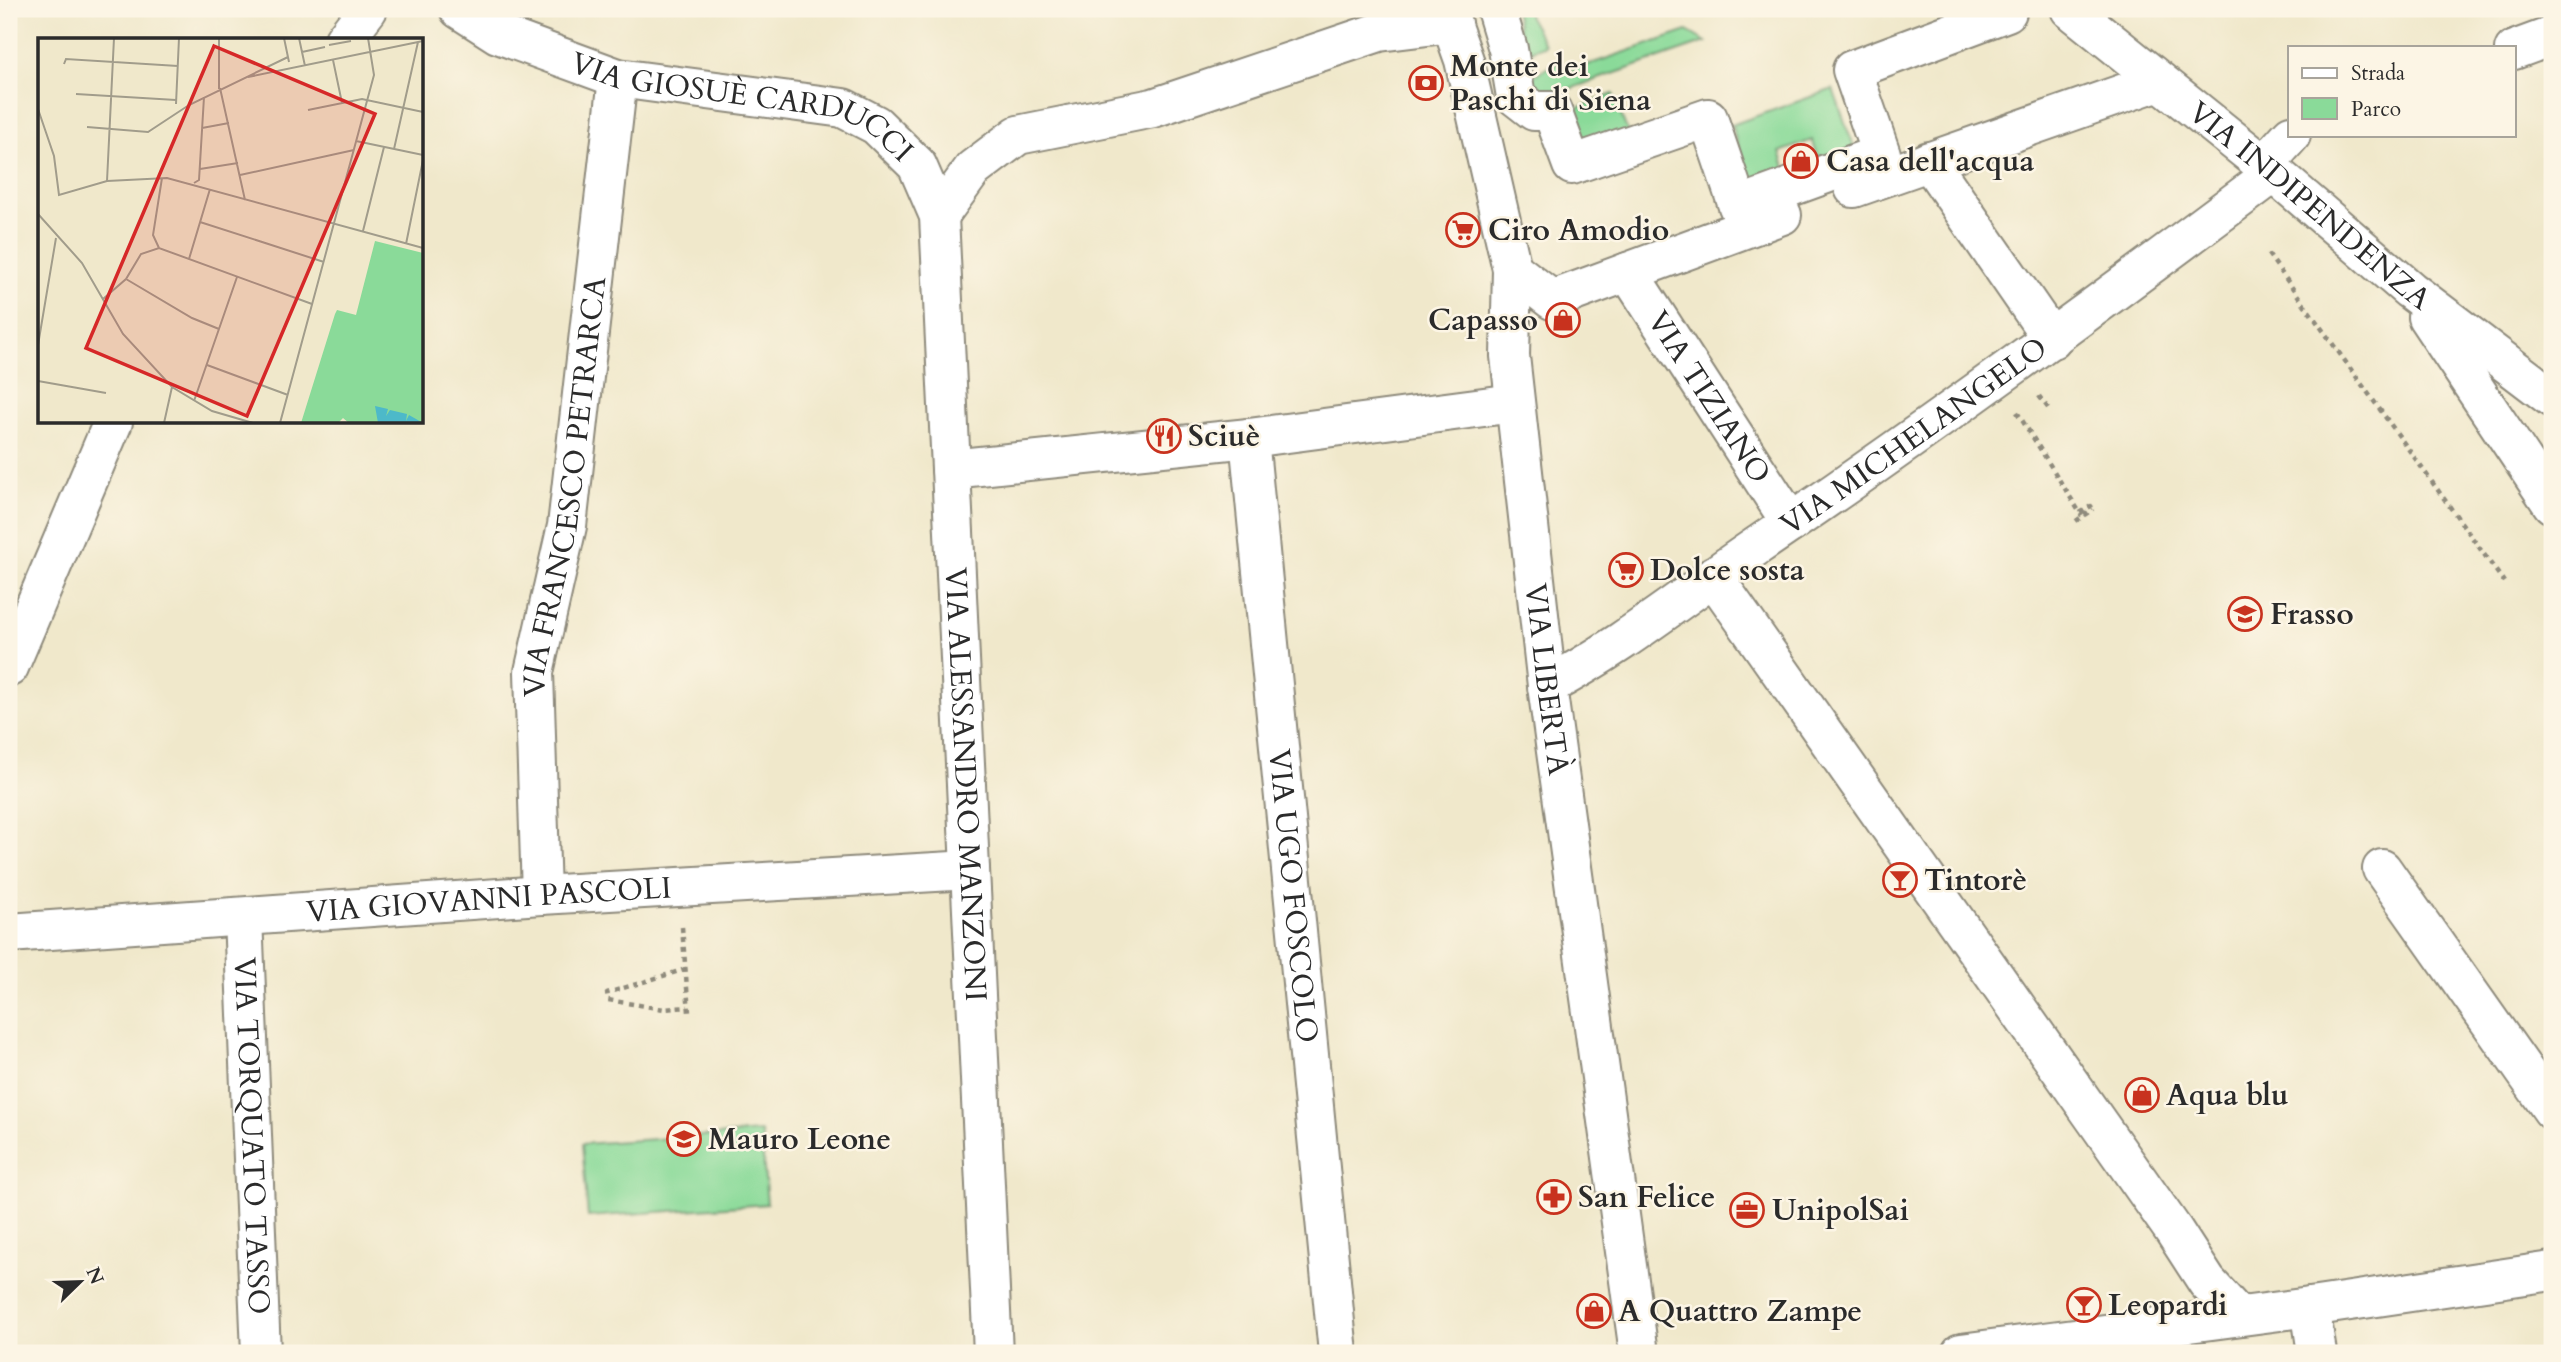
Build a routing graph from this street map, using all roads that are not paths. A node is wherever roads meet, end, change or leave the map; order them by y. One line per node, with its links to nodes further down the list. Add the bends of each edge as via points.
1 (368, 9): 8 (street)
2 (459, 9): 10 (street, VIA GIOSUÈ CARDUCCI, via 498,34)
3 (1496, 9): 4 (street, via 1516,97 1534,111 1552,111 1572,165 1708,118 1738,206 1881,154 1852,69 2007,12)
4 (2003, 9)
5 (2070, 9): 11 (street, VIA INDIPENDENZA)
6 (1449, 16): 15 (street, via 1379,32 1153,108 1018,135 974,169); 16 (street, VIA LIBERTÀ, via 1464,60)
7 (2552, 36): 9 (street)
8 (346, 38)
9 (2516, 49)
10 (618, 78): 15 (street, VIA GIOSUÈ CARDUCCI, via 843,108 876,125 918,165); 32 (street, VIA FRANCESCO PETRARCA, via 567,526 534,672)
11 (2159, 81): 13 (street); 14 (street, VIA INDIPENDENZA)
12 (2290, 136): 14 (street, VIA MICHELANGELO)
13 (1929, 161): 17 (street); 19 (street)
14 (2269, 169): 18 (street, VIA INDIPENDENZA); 19 (street, VIA MICHELANGELO)
15 (939, 216): 24 (street, VIA ALESSANDRO MANZONI)
16 (1512, 270): 17 (street, via 1552,300); 21 (street, VIA LIBERTÀ)
17 (1628, 272): 26 (street, VIA TIZIANO)
18 (2410, 290): 20 (street, VIA INDIPENDENZA); 25 (street)
19 (2052, 339): 26 (street, VIA MICHELANGELO)
20 (2552, 398)
21 (1514, 403): 23 (street); 29 (street, VIA LIBERTÀ)
22 (112, 424): 28 (street)
23 (1249, 438): 24 (street); 42 (street, VIA UGO FOSCOLO)
24 (951, 469): 31 (street, VIA ALESSANDRO MANZONI)
25 (2552, 504)
26 (1791, 523): 27 (street, VIA MICHELANGELO)
27 (1713, 576): 29 (street, VIA MICHELANGELO, via 1600,656); 38 (street, via 2207,1282)
28 (9, 667)
29 (1546, 686): 43 (street, VIA LIBERTÀ)
30 (2382, 869): 35 (street)
31 (970, 870): 32 (street, VIA GIOVANNI PASCOLI); 41 (street, VIA ALESSANDRO MANZONI)
32 (541, 895): 33 (street, VIA GIOVANNI PASCOLI)
33 (243, 918): 34 (street, VIA GIOVANNI PASCOLI); 40 (street, VIA TORQUATO TASSO)
34 (9, 933)
35 (2548, 1095)
36 (2552, 1271): 37 (street)
37 (2310, 1307): 38 (street); 45 (street)
38 (2238, 1316): 39 (street)
39 (2156, 1340): 44 (street)
40 (261, 1353)
41 (993, 1353)
42 (1338, 1353)
43 (1639, 1353)
44 (1961, 1353)
45 (2317, 1353)

